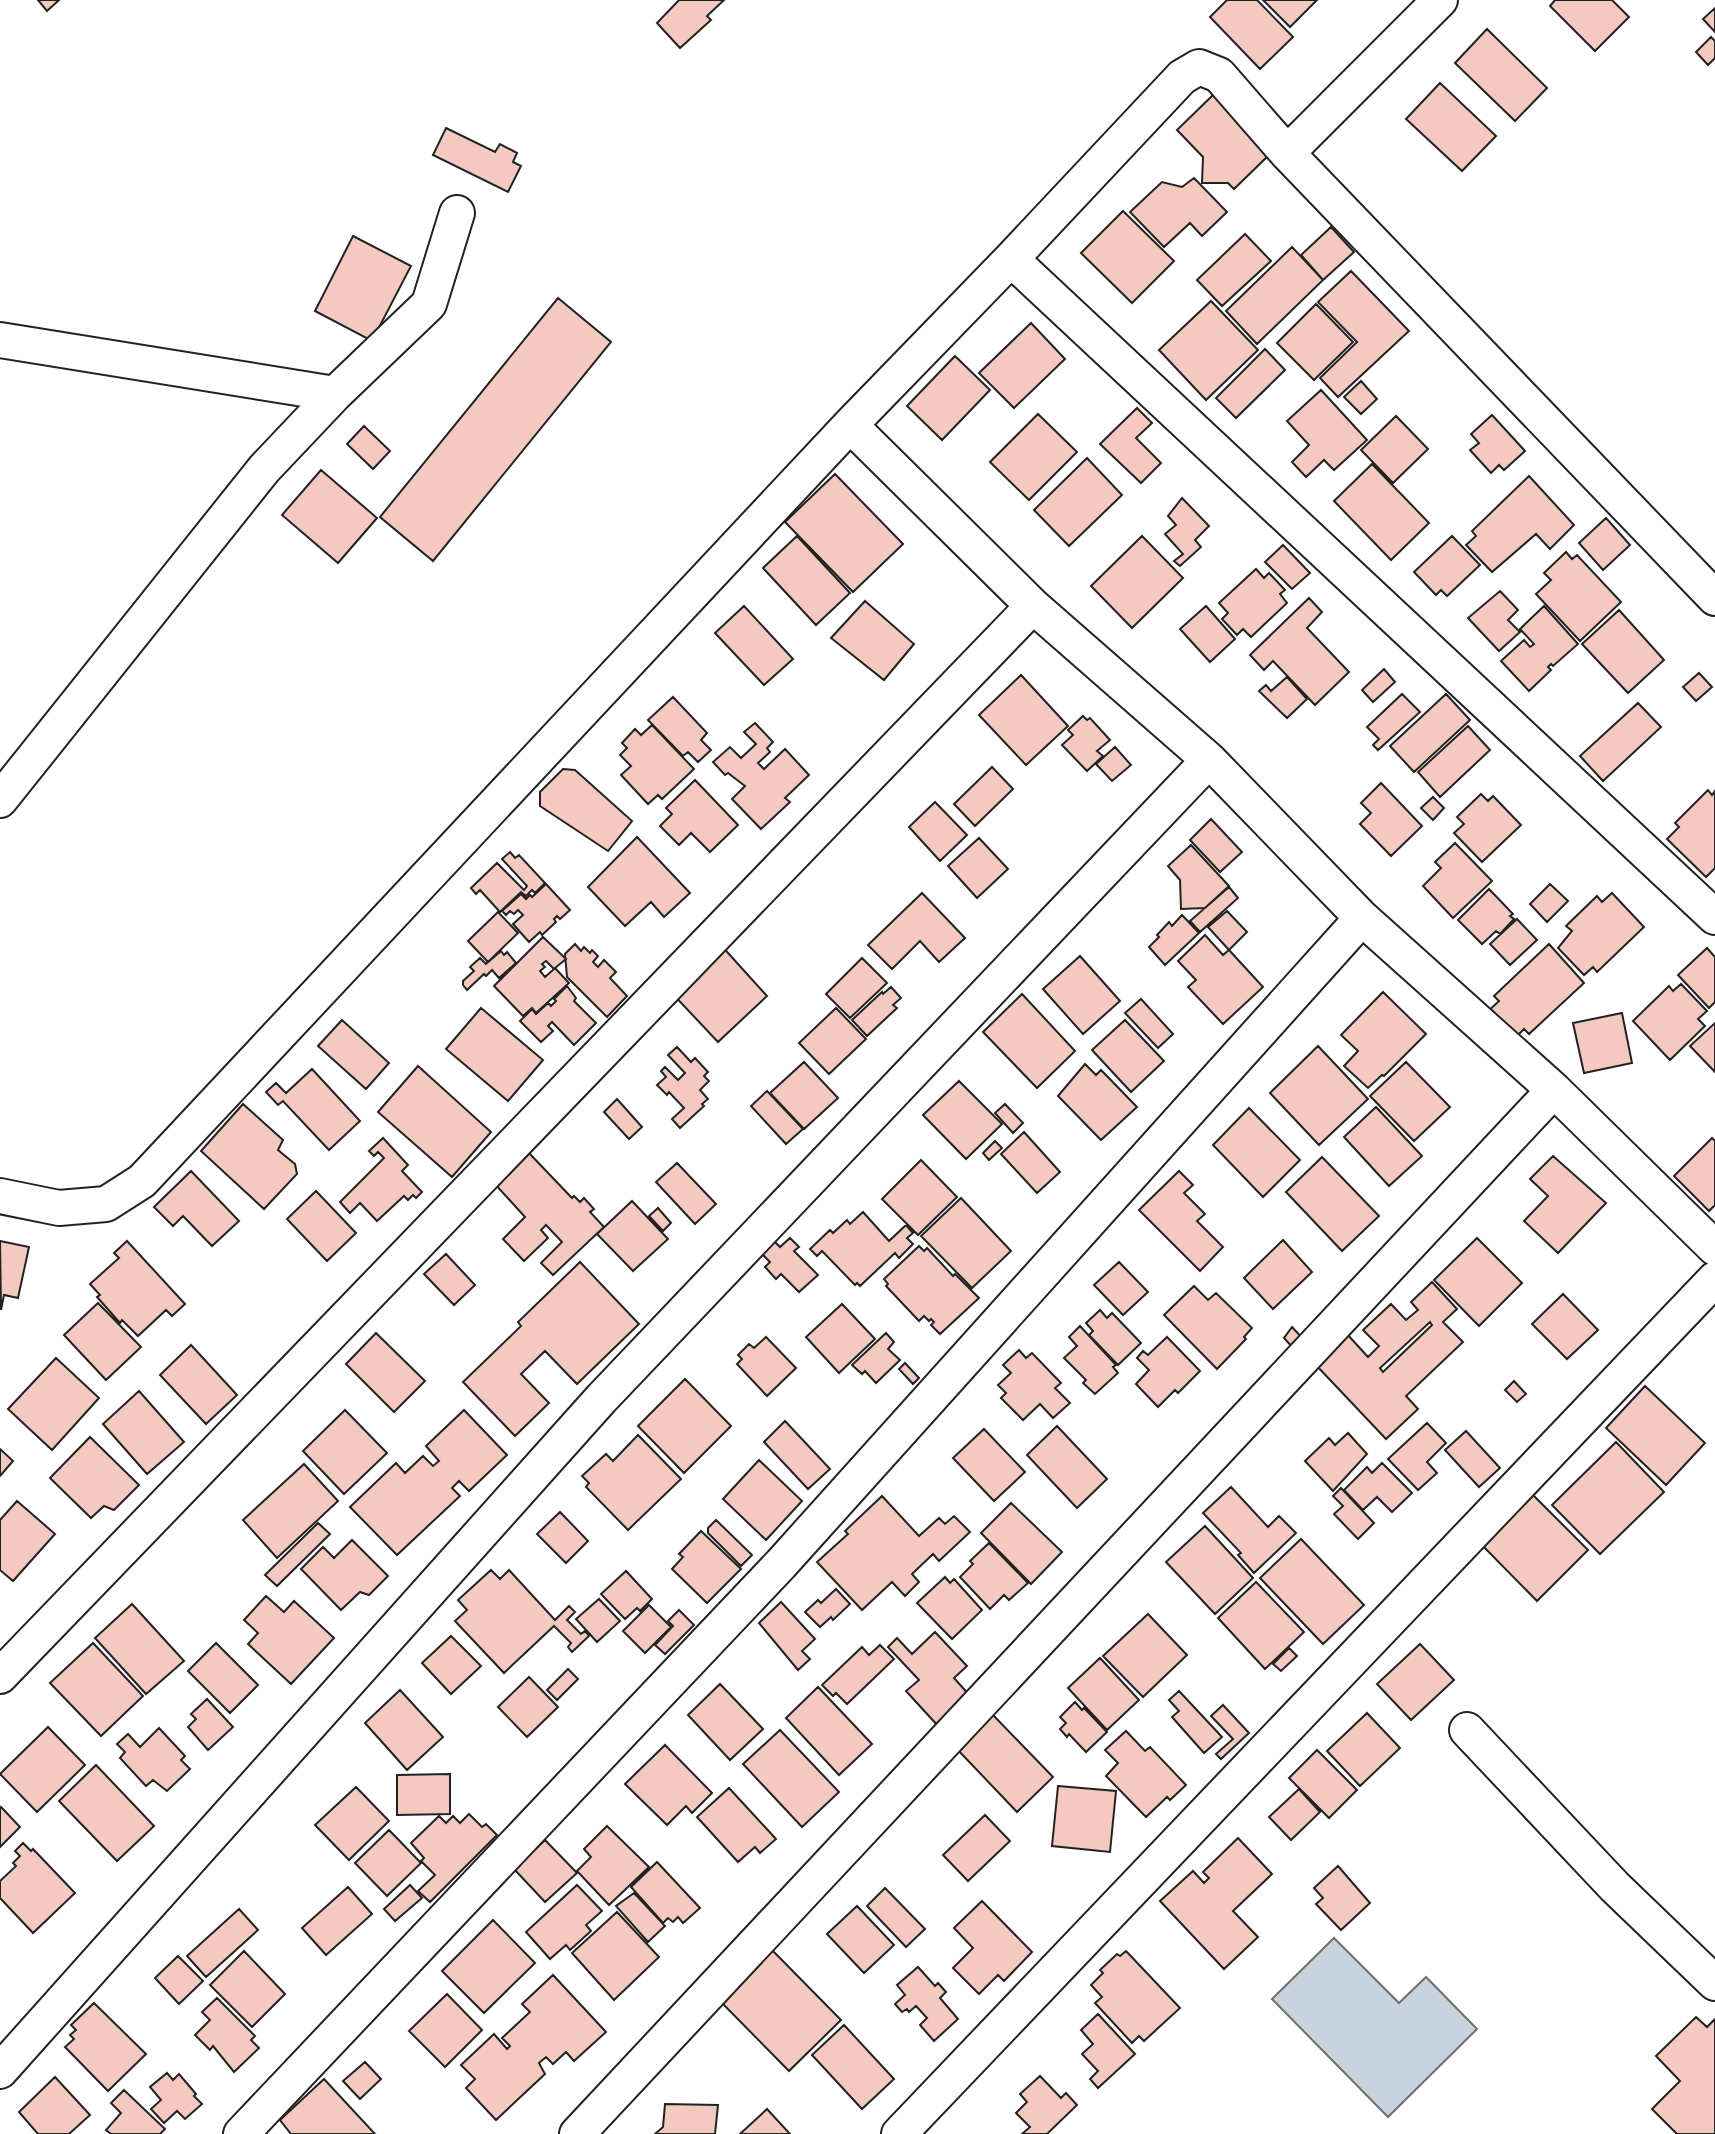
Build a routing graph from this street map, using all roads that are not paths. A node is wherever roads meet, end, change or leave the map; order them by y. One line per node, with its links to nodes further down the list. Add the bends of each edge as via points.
1 (1440, 0): 2 (street)
2 (1287, 153): 4 (street, via 1219,75 1199,67 1182,77); 8 (street)
3 (457, 213): 6 (street, via 429,304)
4 (1011, 259): 7 (street); 12 (street)
5 (0, 340): 6 (street)
6 (335, 394): 11 (street, via 264,469)
7 (850, 425): 9 (street); 15 (street, via 142,1181 106,1204 59,1208)
8 (1715, 598)
9 (1033, 606): 10 (street); 18 (street)
10 (1209, 760): 13 (street); 21 (street, via 601,1399)
11 (0, 800)
12 (1715, 917)
13 (1362, 918): 14 (street); 22 (street, via 781,1564)
14 (1554, 1090): 16 (street); 23 (street)
15 (0, 1196)
16 (1715, 1248)
17 (1715, 1279): 24 (street)
18 (0, 1676)
19 (1467, 1730): 20 (street, via 1615,1887)
20 (1715, 1983)
21 (0, 2071)
22 (241, 2134)
23 (577, 2134)
24 (899, 2134)

